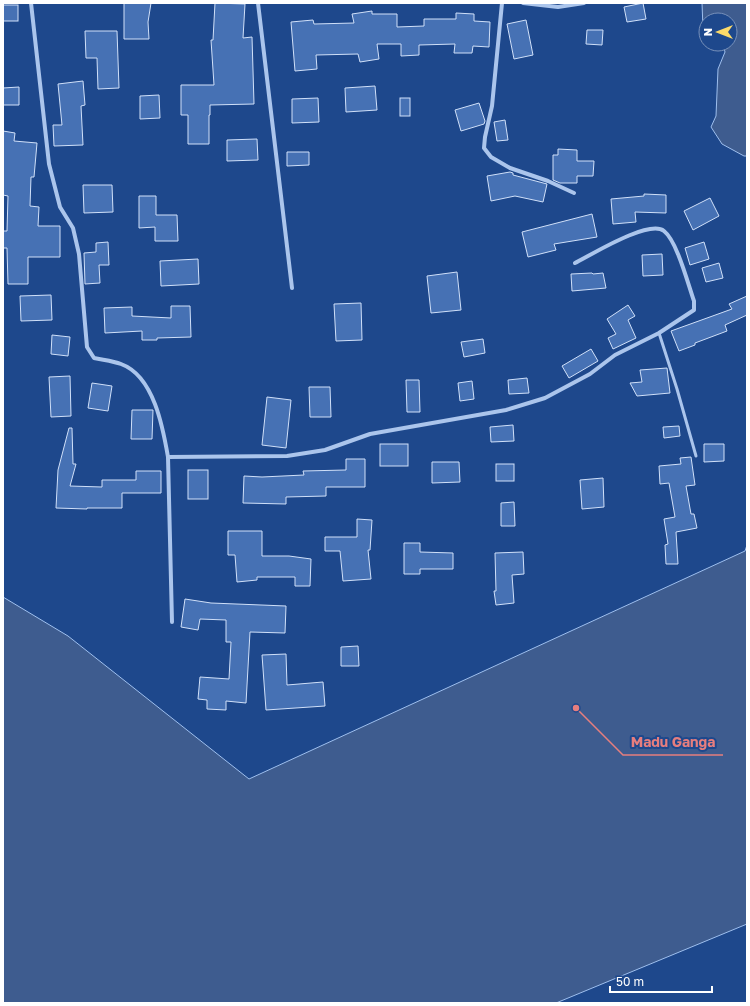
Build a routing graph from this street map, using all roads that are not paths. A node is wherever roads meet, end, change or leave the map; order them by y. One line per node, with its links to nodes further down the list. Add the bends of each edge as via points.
1 (31, 3): 11 (street, via 49,164 60,206 73,228 79,254 87,346 94,358 122,364 140,377 153,400 164,433)
2 (258, 3): 8 (street)
3 (502, 3): 6 (street, via 492,106 484,148 491,157 510,168)
4 (523, 3): 5 (street, via 558,7)
5 (584, 3)
6 (574, 193)
7 (575, 263): 9 (street, via 632,234 651,228 664,231 674,245 694,301 694,310)
8 (292, 288)
9 (659, 333): 10 (lane); 11 (street, via 615,355 590,374 545,398 506,410 370,434 325,450 287,456)
10 (696, 456)
11 (168, 458): 12 (street)
12 (172, 622)

